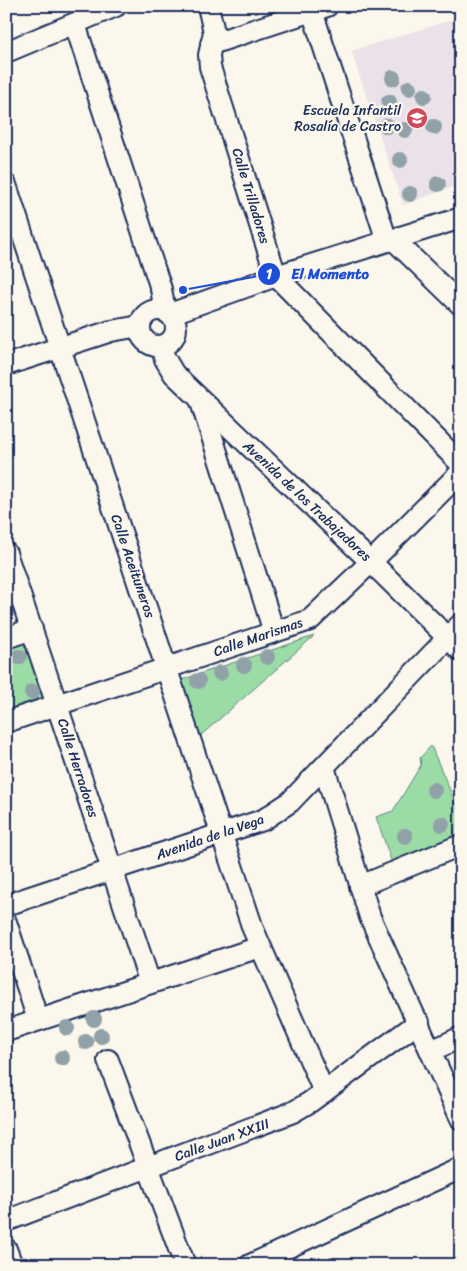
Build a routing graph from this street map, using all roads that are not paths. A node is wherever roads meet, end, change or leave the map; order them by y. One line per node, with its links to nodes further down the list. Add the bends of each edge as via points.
1 (208, 6): 5 (street, Calle Trilladores, via 214,23)
2 (107, 8): 4 (street)
3 (320, 9): 5 (street); 9 (street)
4 (75, 24): 6 (street); 12 (street)
5 (211, 44): 10 (street, Calle Trilladores, via 208,55 210,67)
6 (6, 52)
7 (6, 185): 15 (street, Calle Aceituneros)
8 (461, 218): 9 (street)
9 (390, 240): 10 (street); 11 (street)
10 (276, 276): 12 (street); 18 (street, Calle Trilladores)
11 (461, 305)
12 (167, 313): 13 (street, via 153,310); 14 (street, via 175,324 174,336)
13 (140, 326): 14 (street, via 144,340); 15 (street, via 111,331)
14 (161, 346): 17 (street, Avenida de los Trabajadores, via 171,370)
15 (59, 348): 16 (street); 26 (street, Calle Aceituneros)
16 (6, 365)
17 (200, 400): 21 (street, Avenida de los Trabajadores); 23 (street)
18 (461, 464)
19 (461, 472): 21 (street, Calle Marismas)
20 (6, 553): 22 (street, Calle Herradores)
21 (372, 562): 23 (street, Calle Marismas, via 317,615); 25 (street, Avenida de los Trabajadores)
22 (32, 629): 24 (street); 27 (street, Calle Herradores)
23 (274, 632): 26 (street, Calle Marismas)
24 (6, 638)
25 (456, 638): 29 (street, Avenida de la Vega)
26 (167, 668): 27 (street, Calle Marismas); 30 (street, Calle Aceituneros)
27 (57, 704): 28 (street, Calle Marismas); 32 (street, Calle Herradores)
28 (6, 722)
29 (324, 767): 30 (street, Avenida de la Vega, via 277,812); 33 (street)
30 (222, 834): 32 (street, Avenida de la Vega); 36 (street, Calle Aceituneros)
31 (461, 844): 33 (street)
32 (112, 871): 34 (street, Avenida de la Vega); 37 (street, Calle Herradores)
33 (360, 886): 39 (street, via 370,916)
34 (6, 905)
35 (6, 922): 38 (street)
36 (260, 947): 37 (street); 44 (street, Calle Aceituneros)
37 (150, 984): 38 (street)
38 (38, 1020): 40 (street)
39 (418, 1022): 42 (street); 44 (street, Calle Juan XXIII)
40 (6, 1031)
41 (461, 1038): 42 (street)
42 (431, 1051): 45 (street)
43 (108, 1060): 46 (street)
44 (324, 1092): 46 (street, Calle Juan XXIII, via 278,1120)
45 (461, 1119)
46 (147, 1168): 48 (street, Calle Juan XXIII); 51 (street)
47 (461, 1168): 52 (street)
48 (6, 1221)
49 (6, 1249): 50 (street)
50 (12, 1265)
51 (185, 1265)
52 (250, 1265)

